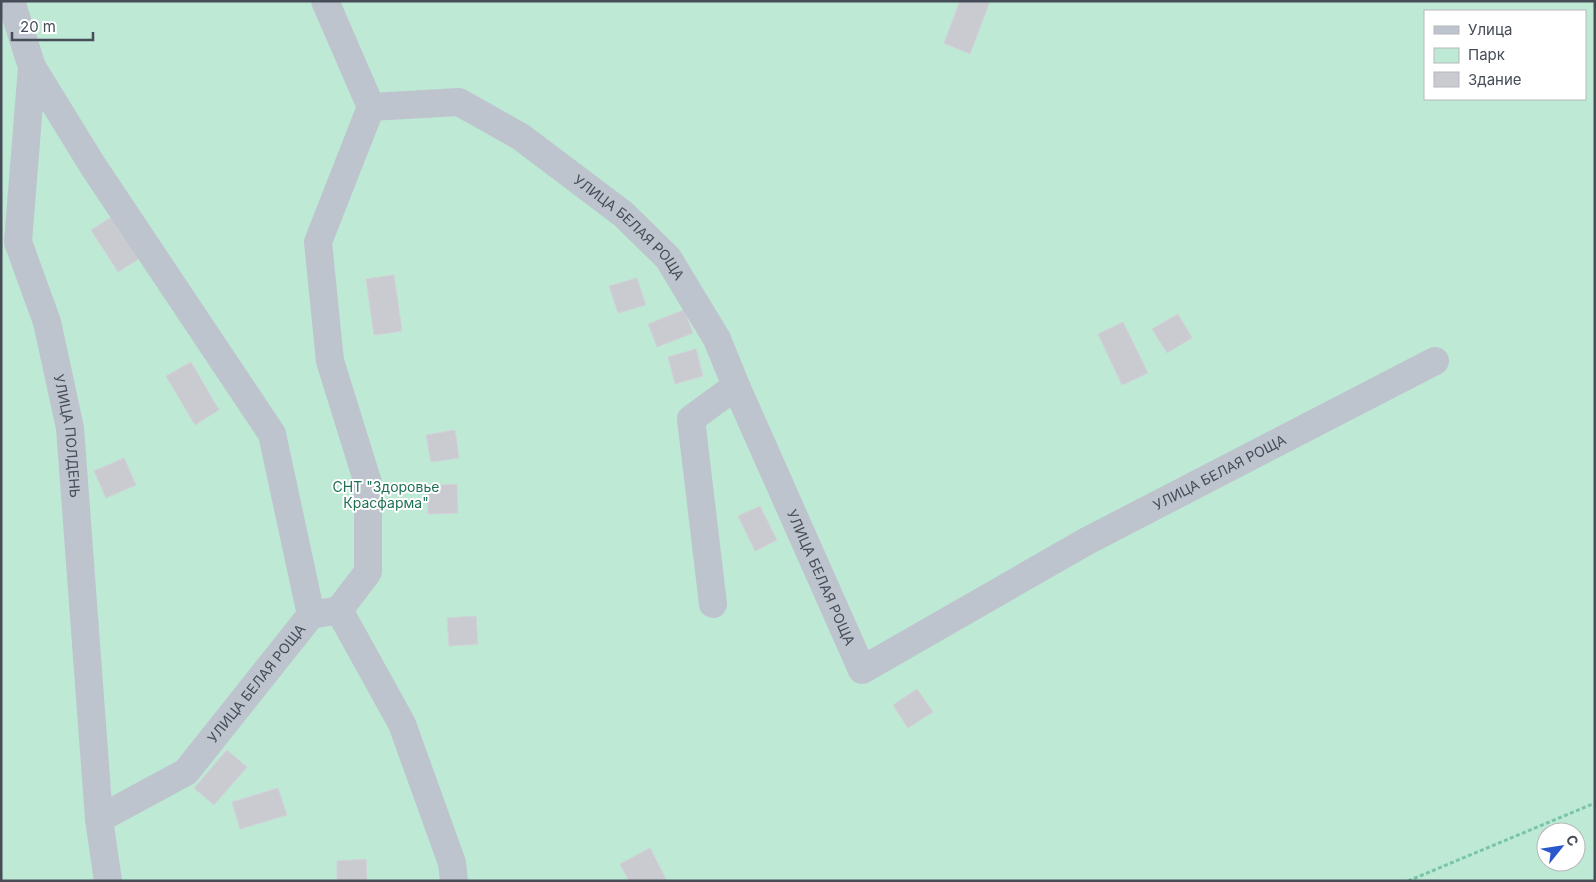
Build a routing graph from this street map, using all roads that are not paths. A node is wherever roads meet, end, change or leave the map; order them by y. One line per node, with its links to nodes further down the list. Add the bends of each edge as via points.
1 (11, 1): 4 (street, УЛИЦА ПОЛДЕНЬ)
2 (34, 1): 4 (street)
3 (325, 1): 6 (street)
4 (22, 35): 5 (street, УЛИЦА ПОЛДЕНЬ)
5 (32, 67): 11 (street, via 92,166 272,434); 12 (street, УЛИЦА ПОЛДЕНЬ, via 18,242 47,322 70,428)
6 (371, 107): 8 (street, УЛИЦА БЕЛАЯ РОЩА, via 460,102 521,137 623,214 668,258 717,340); 10 (street, via 318,242 330,361 368,483 368,572)
7 (1435, 361): 8 (street, УЛИЦА БЕЛАЯ РОЩА, via 1086,541 862,670)
8 (736, 386): 9 (street, via 691,419)
9 (713, 604)
10 (339, 610): 11 (street, УЛИЦА БЕЛАЯ РОЩА); 14 (street, via 402,724 452,863)
11 (311, 615): 12 (street, УЛИЦА БЕЛАЯ РОЩА, via 186,772)
12 (99, 819): 13 (street, УЛИЦА ПОЛДЕНЬ)
13 (108, 881)
14 (454, 881)

